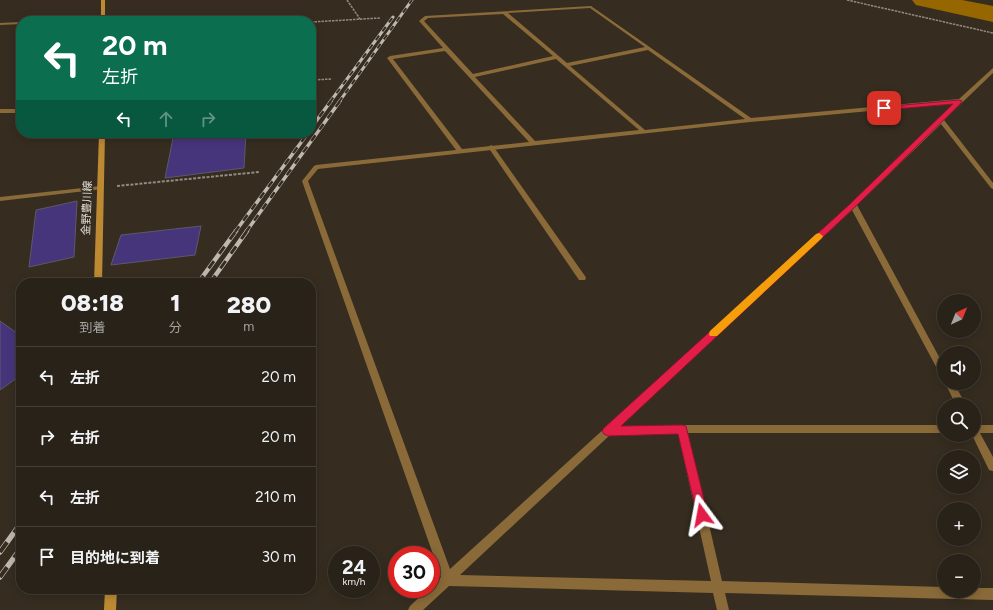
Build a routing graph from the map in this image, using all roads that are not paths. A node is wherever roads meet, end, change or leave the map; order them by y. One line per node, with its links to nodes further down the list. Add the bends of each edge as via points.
1 (103, 0): 3 (main road)
2 (504, 12): 6 (street, via 591,7); 7 (street, via 427,17 421,21); 8 (street)
3 (103, 16)
4 (16, 23): 5 (street)
5 (0, 24)
6 (649, 48): 9 (street); 16 (street)
7 (446, 49): 11 (street); 21 (street, via 390,58)
8 (557, 57): 9 (street); 11 (street)
9 (566, 65): 17 (street)
10 (993, 70): 12 (street)
11 (471, 76): 19 (street)
12 (959, 101): 15 (street); 16 (street)
13 (0, 111): 14 (street)
14 (16, 111)
15 (940, 119): 22 (street); 26 (street)
16 (750, 120): 17 (street)
17 (643, 131): 19 (street)
18 (102, 138): 24 (main road, 金野豊川線)
19 (532, 142): 20 (street)
20 (491, 147): 21 (street); 28 (street)
21 (460, 151): 37 (street, via 316,167 305,181)
22 (990, 180): 23 (street)
23 (993, 187)
24 (101, 188): 25 (street); 27 (main road, 金野豊川線)
25 (0, 199)
26 (852, 205): 29 (street); 34 (street)
27 (98, 278)
28 (582, 278)
29 (937, 361)
30 (682, 429): 31 (street); 34 (street); 38 (street)
31 (937, 429)
32 (993, 429): 33 (street)
33 (981, 430)
34 (608, 431): 37 (street)
35 (980, 442): 36 (street)
36 (993, 466)
37 (448, 580): 38 (street); 42 (street)
38 (718, 586): 40 (street); 43 (street)
39 (111, 594): 41 (main road)
40 (993, 594)
41 (110, 610)
42 (414, 610)
43 (723, 610)

